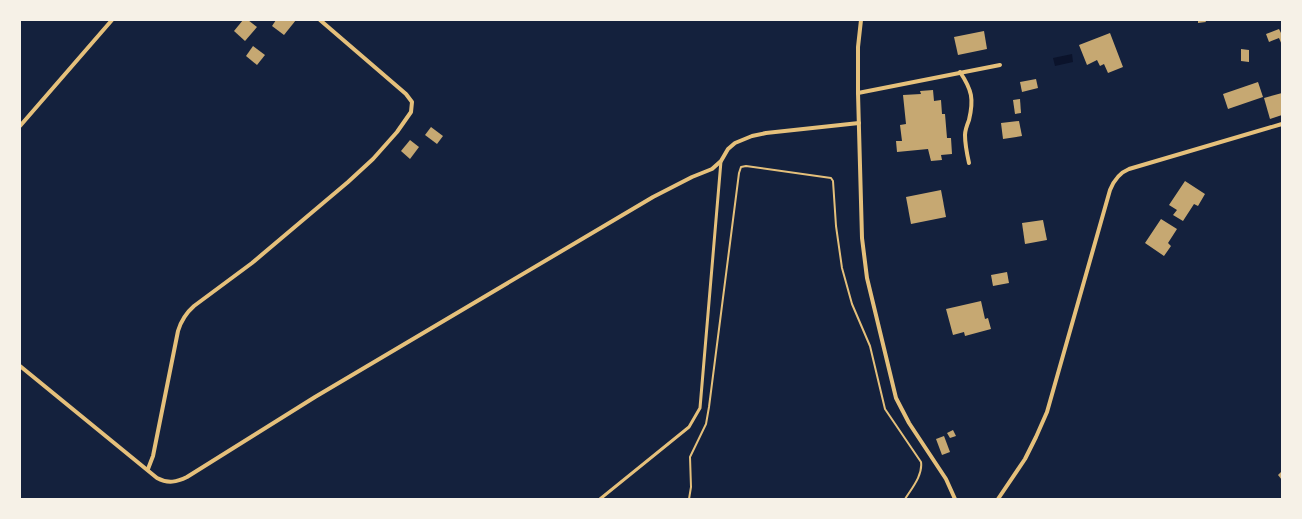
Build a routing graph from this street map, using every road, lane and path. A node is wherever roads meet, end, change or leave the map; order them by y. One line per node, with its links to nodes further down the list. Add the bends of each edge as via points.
1 (112, 20): 9 (street)
2 (320, 20): 13 (street, via 406,94 412,102 411,112 389,142 356,175 252,263 187,313 178,331 154,456)
3 (861, 20): 6 (street)
4 (1000, 65): 5 (street)
5 (960, 72): 6 (street); 11 (street, via 972,96 965,137)
6 (858, 93): 7 (street)
7 (859, 123): 10 (street, via 752,136 731,146); 17 (street, via 865,265 892,385 902,412 946,479)
8 (1282, 124): 18 (street, via 1129,169 1115,179 1044,420 1025,459)
9 (20, 126)
10 (721, 161): 13 (street, via 712,169 653,197 315,397 187,477 166,482 157,478); 14 (lane, via 700,408 689,427)
11 (969, 163)
12 (20, 366): 13 (street)
13 (148, 469)
14 (600, 499)
15 (689, 499): 16 (path, via 690,457 706,424 739,173 741,167 746,166 831,178 833,181 842,268 852,304 870,346 885,409 922,468)
16 (905, 499)
17 (955, 499)
18 (998, 499)

